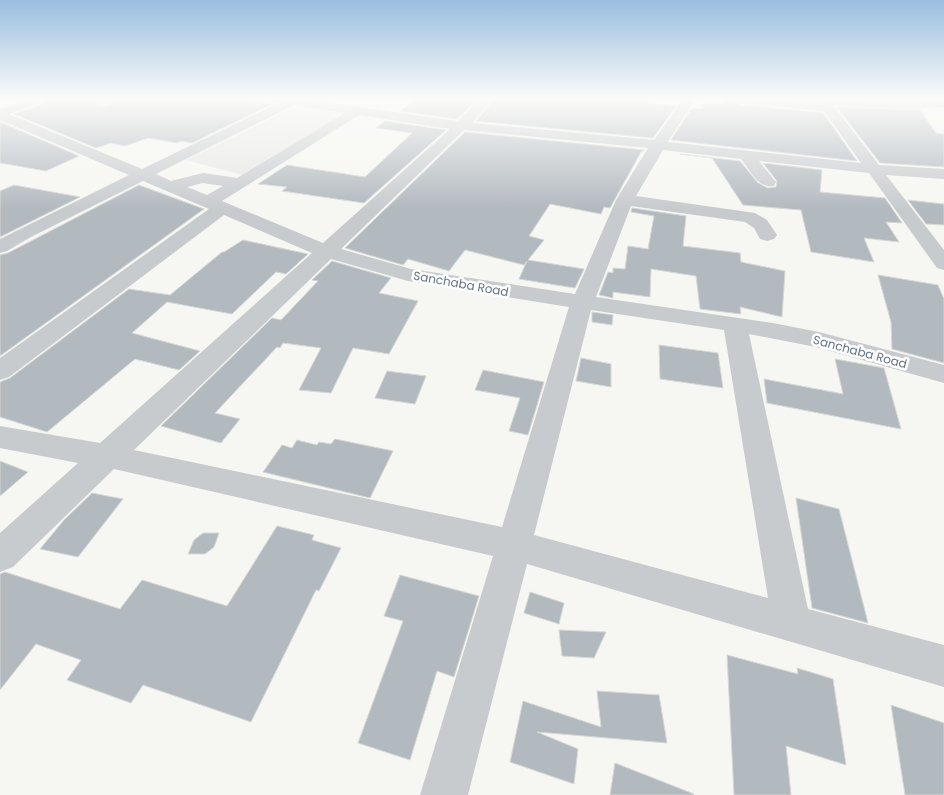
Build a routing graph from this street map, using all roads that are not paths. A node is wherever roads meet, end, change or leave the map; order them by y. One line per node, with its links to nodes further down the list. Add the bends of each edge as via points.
1 (51, 136): 12 (street, Sanchaba Road)
2 (222, 136): 12 (street)
3 (317, 136): 14 (street)
4 (450, 136): 20 (street)
5 (566, 136): 8 (street)
6 (664, 136): 8 (street)
7 (849, 136): 10 (street)
8 (658, 145): 9 (street); 16 (street)
9 (746, 155): 10 (street); 13 (street)
10 (874, 169): 11 (street); 21 (street)
11 (944, 174)
12 (143, 175): 15 (street, Sanchaba Road); 19 (street)
13 (768, 182)
14 (240, 183): 15 (street, via 203,178); 17 (street)
15 (170, 186): 17 (street, Sanchaba Road)
16 (625, 200): 18 (street, via 749,217 764,226); 22 (street)
17 (216, 205): 20 (street, Sanchaba Road); 24 (street)
18 (767, 235)
19 (0, 247)
20 (325, 251): 22 (street, Sanchaba Road, via 408,275); 27 (street)
21 (944, 264)
22 (582, 303): 23 (street, Sanchaba Road); 28 (street)
23 (735, 326): 25 (street, Sanchaba Road, via 819,340); 30 (street)
24 (0, 371)
25 (944, 374)
26 (0, 437): 27 (street)
27 (107, 456): 28 (street); 29 (street)
28 (515, 545): 30 (street); 32 (street)
29 (0, 556)
30 (792, 623): 31 (street)
31 (944, 666)
32 (444, 795)

